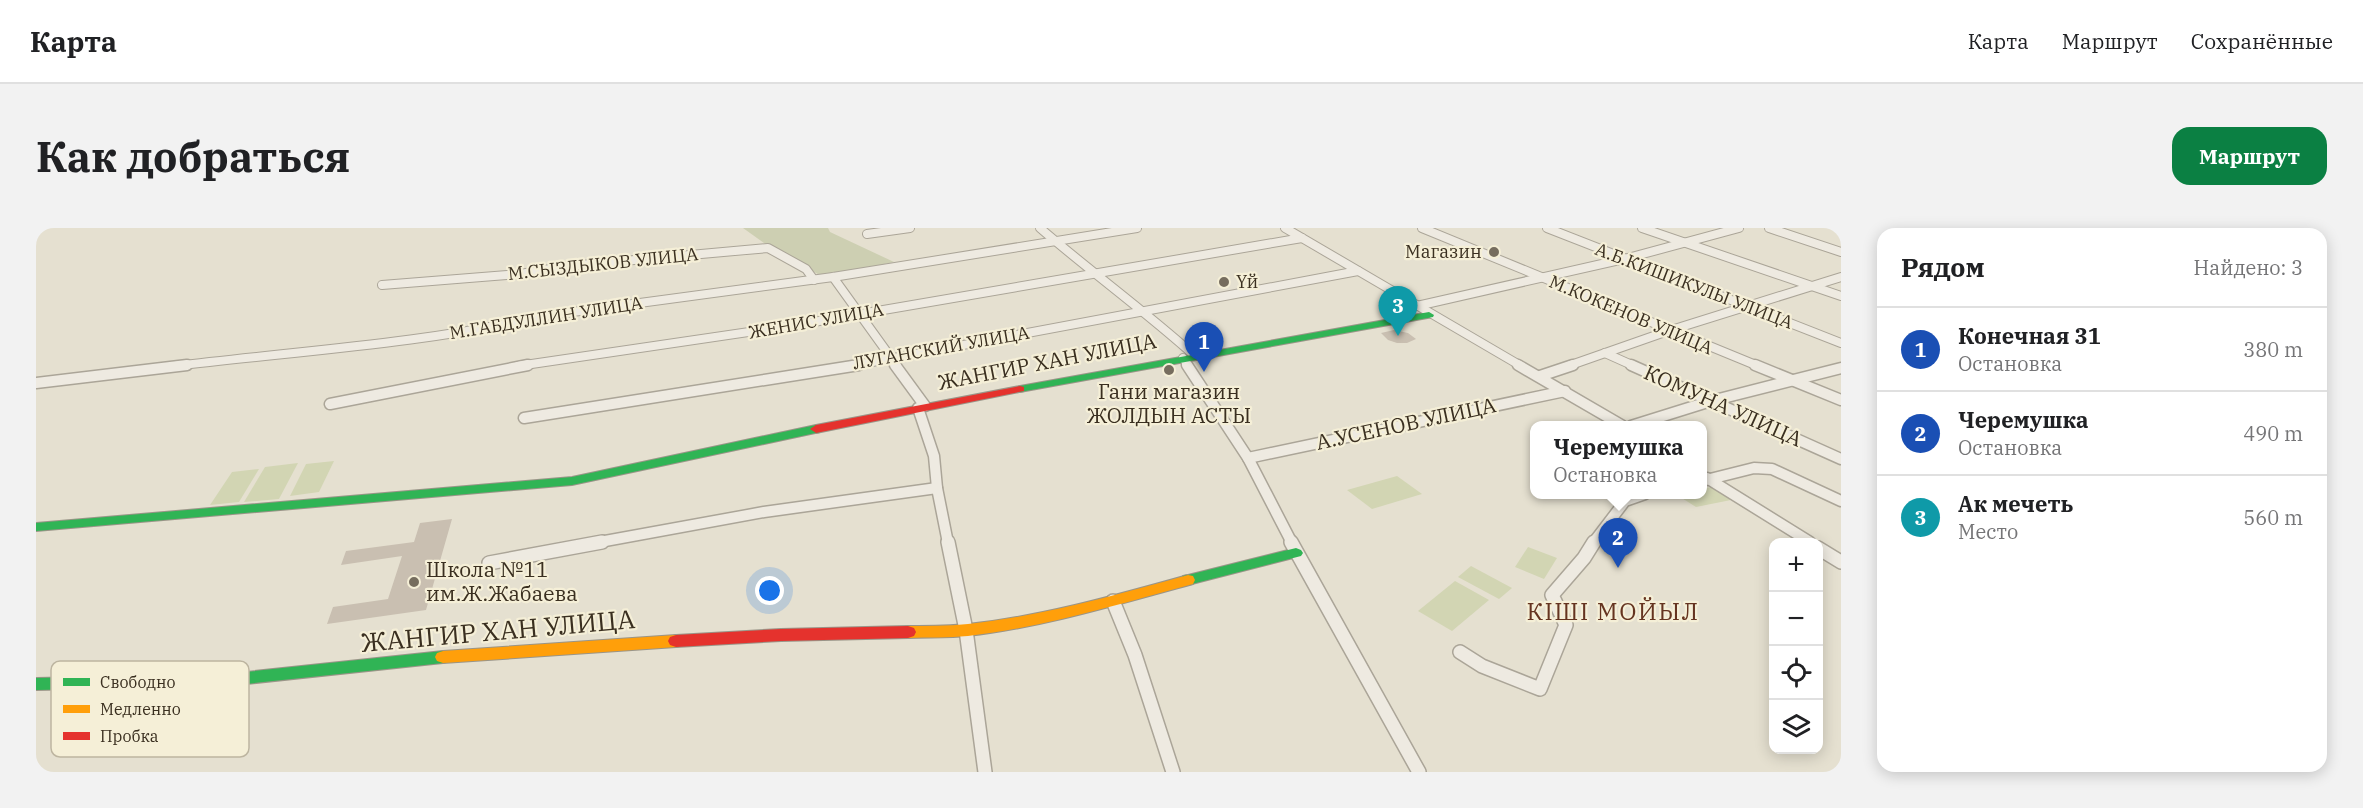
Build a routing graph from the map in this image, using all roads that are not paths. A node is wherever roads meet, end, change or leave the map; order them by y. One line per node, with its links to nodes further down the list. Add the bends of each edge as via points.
1 (910, 228): 11 (street)
2 (1041, 228): 13 (street)
3 (1137, 228): 13 (street, М.ГАБДУЛЛИН УЛИЦА)
4 (1305, 228): 10 (street)
5 (1422, 228): 21 (street, М.КОКЕНОВ УЛИЦА)
6 (1547, 228): 16 (street, А.Б.КИШИКУЛЫ УЛИЦА)
7 (1642, 228): 14 (street)
8 (1739, 228): 14 (street)
9 (1769, 228): 15 (street)
10 (1287, 229): 12 (street)
11 (867, 234)
12 (1302, 238): 17 (street); 18 (street, ЖЕНИС УЛИЦА)
13 (1055, 241): 18 (street); 19 (street, М.ГАБДУЛЛИН УЛИЦА)
14 (1687, 243): 16 (street); 24 (street)
15 (1841, 252)
16 (1624, 260): 21 (street); 27 (street, А.Б.КИШИКУЛЫ УЛИЦА)
17 (1358, 271): 26 (street); 28 (street, ЛУГАНСКИЙ УЛИЦА)
18 (1095, 275): 28 (street); 29 (street, ЖЕНИС УЛИЦА)
19 (833, 277): 22 (street, М.ГАБДУЛЛИН УЛИЦА); 29 (street)
20 (1841, 277): 24 (street)
21 (1543, 278): 26 (street); 31 (street, М.КОКЕНОВ УЛИЦА)
22 (813, 280): 23 (street, М.СЫЗДЫКОВ УЛИЦА, via 806,269 768,248); 39 (street, М.ГАБДУЛЛИН УЛИЦА, via 543,316 353,348 298,351)
23 (382, 285)
24 (1810, 286): 25 (street); 27 (street)
25 (1841, 296)
26 (1417, 306): 30 (street)
27 (1746, 306): 31 (street); 32 (street, А.Б.КИШИКУЛЫ УЛИЦА)
28 (1145, 311): 34 (street); 35 (street, ЛУГАНСКИЙ УЛИЦА)
29 (858, 313): 35 (street); 43 (street, ЖЕНИС УЛИЦА, via 512,367)
30 (1430, 315): 34 (street, ЖАНГИР ХАН УЛИЦА); 37 (street)
31 (1668, 331): 33 (street); 38 (street, М.КОКЕНОВ УЛИЦА)
32 (1841, 343)
33 (1605, 353): 37 (street); 42 (street, КОМУНА УЛИЦА)
34 (1189, 357): 44 (street, ЖАНГИР ХАН УЛИЦА); 48 (street, ЖАНГИР ХАН УЛИЦА)
35 (889, 358): 44 (street); 45 (street, ЛУГАНСКИЙ УЛИЦА)
36 (1841, 368): 38 (street)
37 (1540, 376): 40 (street)
38 (1792, 380): 41 (street, М.КОКЕНОВ УЛИЦА); 42 (street)
39 (36, 383)
40 (1564, 391): 46 (street); 48 (street, А.УСЕНОВ УЛИЦА)
41 (1841, 400)
42 (1711, 401): 47 (street); 49 (street, КОМУНА УЛИЦА)
43 (330, 404)
44 (921, 407): 52 (street, ЖАНГИР ХАН УЛИЦА, via 934,456); 55 (street, ЖАНГИР ХАН УЛИЦА, via 572,481)
45 (524, 418)
46 (1615, 421)
47 (1647, 421)
48 (1248, 458): 58 (street, ЖАНГИР ХАН УЛИЦА)
49 (1841, 459)
50 (1707, 478): 54 (street, via 1754,468 1773,469)
51 (1707, 481): 56 (street)
52 (937, 488): 60 (street, via 764,512); 62 (street, ЖАНГИР ХАН УЛИЦА)
53 (1632, 499): 63 (street, via 1625,501 1552,595 1566,625 1540,689 1482,666)
54 (1841, 501)
55 (36, 527)
56 (1802, 538)
57 (1823, 551): 59 (street)
58 (1296, 553): 61 (street, ЖАНГИР ХАН УЛИЦА); 69 (street, ЖАНГИР ХАН УЛИЦА)
59 (1841, 562)
60 (489, 563)
61 (1113, 601): 62 (street, ЖАНГИР ХАН УЛИЦА); 68 (street)
62 (966, 630): 64 (street, ЖАНГИР ХАН УЛИЦА, via 781,635 474,654); 67 (street, ЖАНГИР ХАН УЛИЦА)
63 (1460, 652)
64 (249, 678)
65 (51, 683): 66 (street, ЖАНГИР ХАН УЛИЦА)
66 (36, 684)
67 (985, 772)
68 (1173, 772)
69 (1419, 772)

